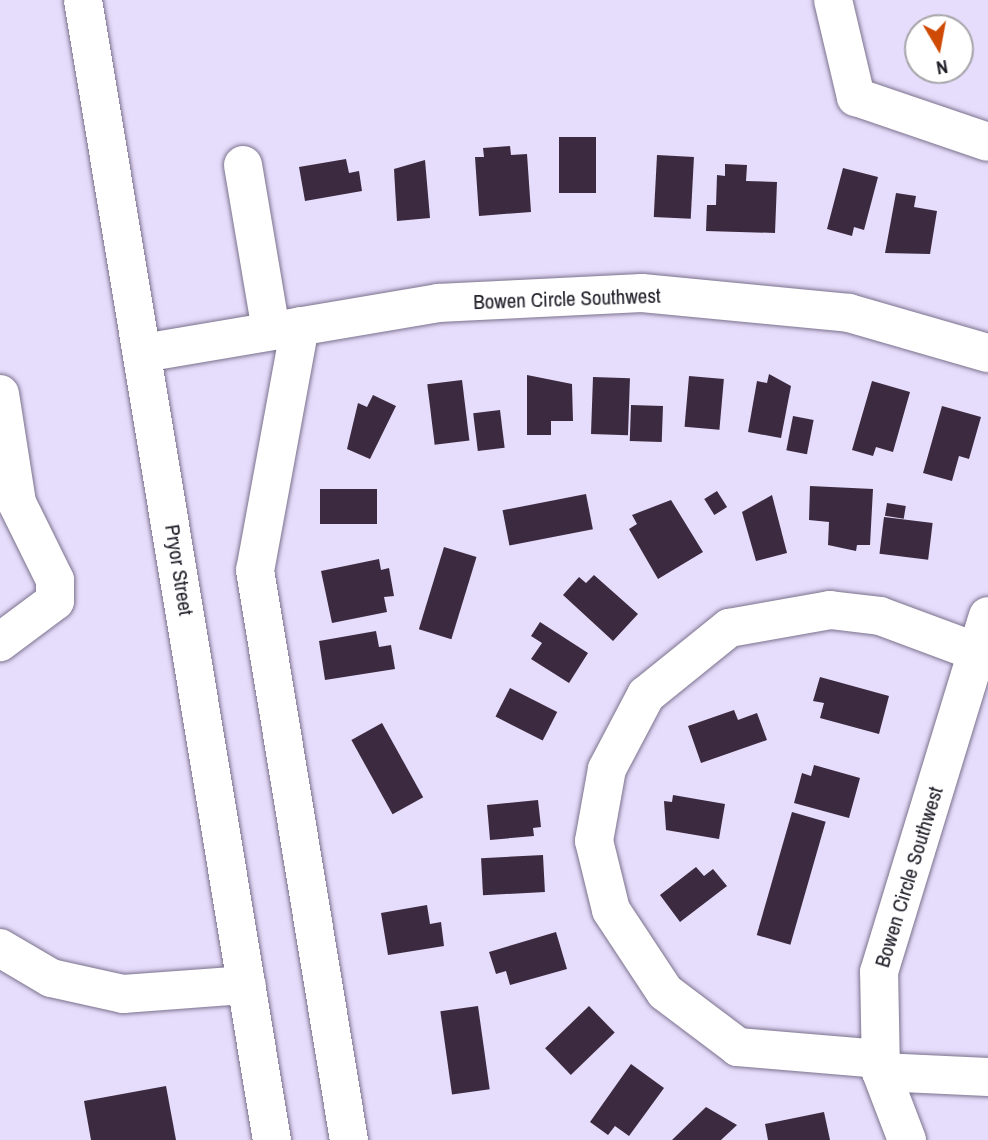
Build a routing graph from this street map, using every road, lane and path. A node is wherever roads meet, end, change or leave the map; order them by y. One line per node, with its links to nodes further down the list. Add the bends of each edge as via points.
1 (83, 0): 6 (street, Pryor Street)
2 (833, 0): 3 (street, via 856,97)
3 (988, 142)
4 (243, 165): 5 (street)
5 (286, 329): 6 (street, Bowen Circle Southwest); 7 (street, Bowen Circle Southwest, via 438,303 642,293 849,313); 18 (street, via 256,570)
6 (143, 353): 14 (street, Pryor Street)
7 (988, 353)
8 (0, 394): 9 (street)
9 (8, 509): 11 (street, via 55,580 55,601)
10 (988, 616): 12 (street, Bowen Circle Southwest)
11 (0, 642)
12 (977, 652): 15 (street, Bowen Circle Southwest, via 880,972); 15 (street, via 880,616 830,610 729,628 646,695 607,769 594,841 611,910 665,992 738,1047)
13 (0, 948): 14 (street, via 51,978 123,994)
14 (247, 985): 17 (street, Pryor Street)
15 (881, 1066): 16 (street); 19 (street, Bowen Circle Southwest)
16 (988, 1077)
17 (272, 1140)
18 (349, 1140)
19 (907, 1140)

